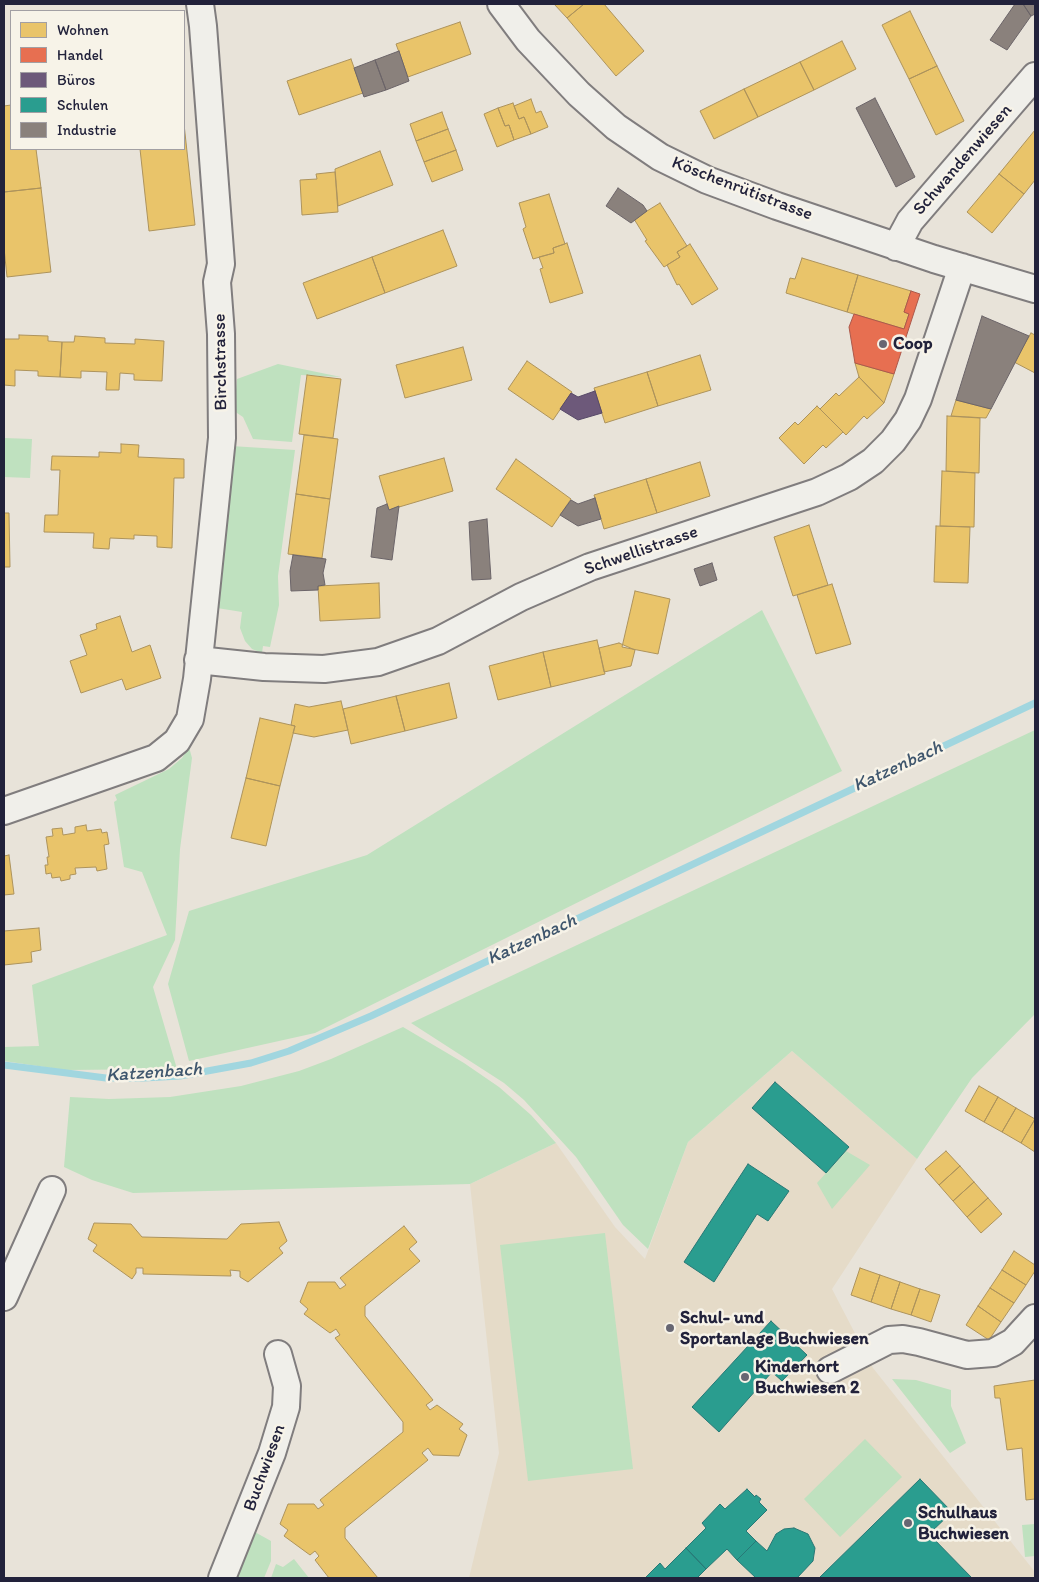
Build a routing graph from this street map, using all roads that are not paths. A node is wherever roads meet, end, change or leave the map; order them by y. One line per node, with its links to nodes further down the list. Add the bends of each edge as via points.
1 (200, 4): 7 (street, Birchstrasse, via 221,264 216,282 220,305 222,438)
2 (501, 4): 4 (street, Köschenrütistrasse, via 528,40 579,94 616,127 660,157 708,180)
3 (1035, 76): 4 (street, Schwandenwiesen, via 910,221)
4 (896, 246): 5 (street, Köschenrütistrasse)
5 (962, 267): 6 (street, Köschenrütistrasse); 7 (street, Schwellistrasse, via 908,420 873,461 849,477 817,492 590,567 521,597 438,641 378,662 324,669)
6 (1035, 289)
7 (198, 660): 8 (street, Birchstrasse, via 190,719 178,741 156,758)
8 (4, 811)
9 (52, 1190): 10 (street)
10 (4, 1297)
11 (1035, 1318): 13 (street, via 1013,1342 992,1353 967,1355 919,1342 889,1340)
12 (278, 1354): 14 (street, Buchwiesen, via 287,1386 286,1407 272,1453)
13 (830, 1370)
14 (222, 1578)

